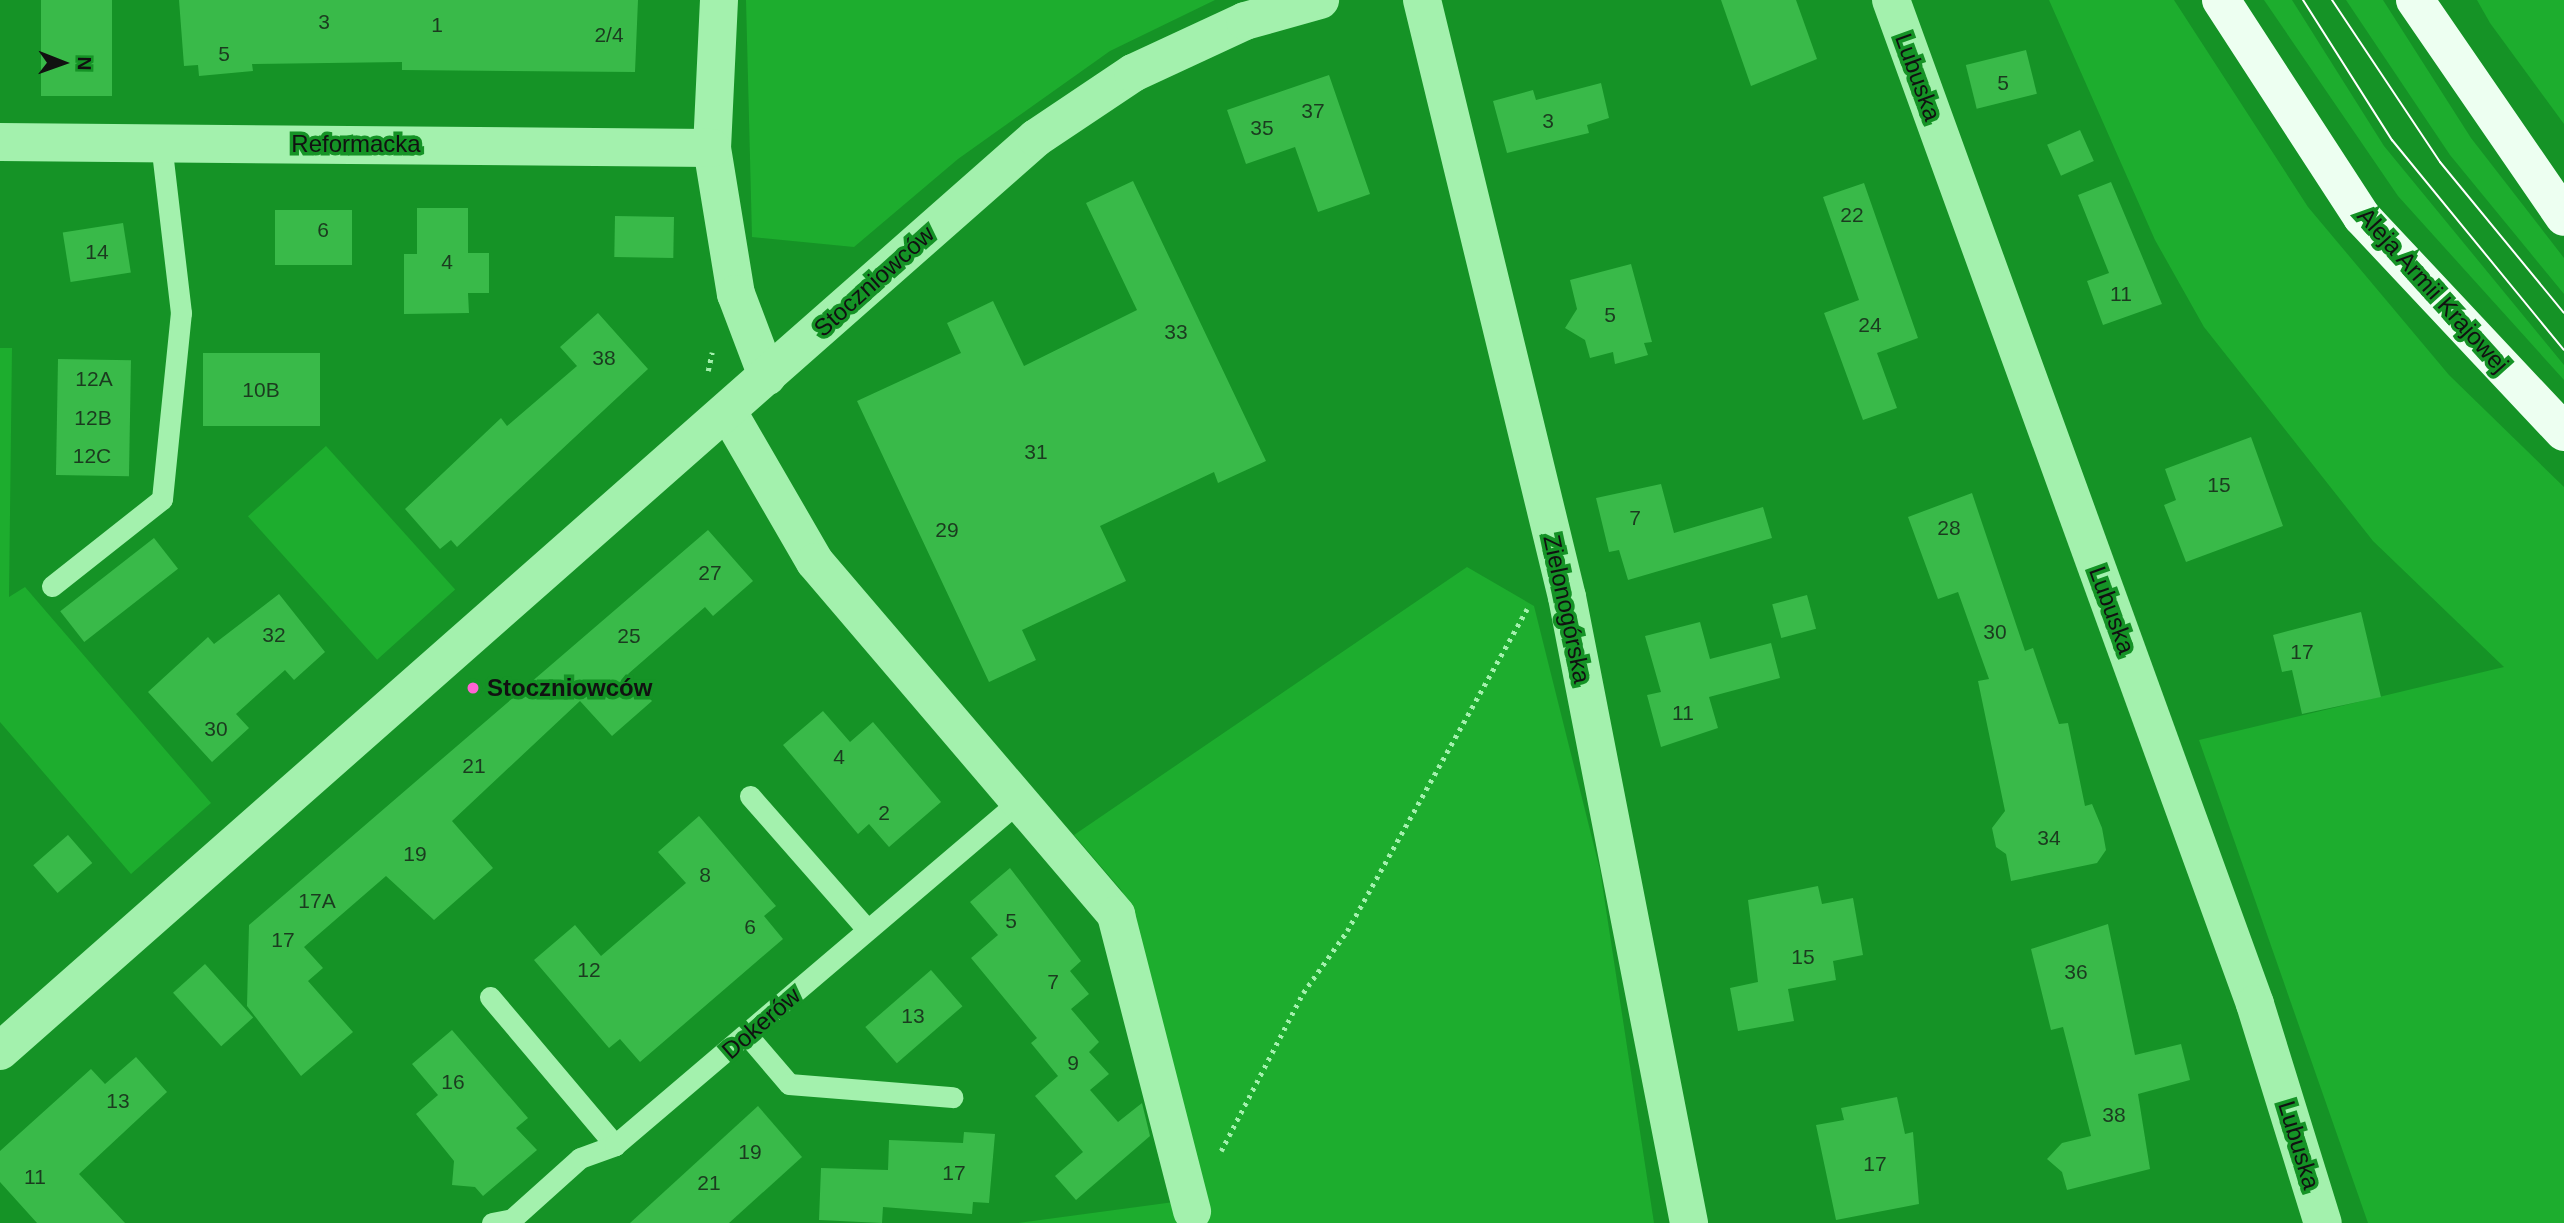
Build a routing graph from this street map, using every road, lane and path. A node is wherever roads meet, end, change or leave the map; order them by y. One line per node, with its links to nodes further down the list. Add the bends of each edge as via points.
1 (719, 0): 9 (street)
2 (1320, 0): 12 (street, Stoczniowców, via 1245,21 1133,73 1058,124)
3 (1422, 0): 17 (street, Zielonogórska)
4 (1891, 0): 29 (street, Lubuska, via 2255,1004)
5 (2221, 0): 15 (main road, Aleja Armii Krajowej, via 2362,217)
6 (2415, 0): 10 (main road)
7 (0, 142): 8 (street, Reformacka)
8 (161, 143): 9 (street, Reformacka); 16 (lane, via 181,313 162,499)
9 (712, 148): 12 (street, via 736,295)
10 (2564, 218)
11 (711, 340): 13 (path)
12 (767, 376): 14 (street, Stoczniowców)
13 (706, 380)
14 (728, 412): 19 (street, via 814,562); 23 (street, Stoczniowców)
15 (2564, 432)
16 (52, 586)
17 (1567, 597): 26 (path, via 1534,604 1521,614 1347,931 1303,993 1249,1091); 28 (street, Zielonogórska)
18 (750, 796): 20 (lane)
19 (1018, 802): 20 (lane, Dokerów); 26 (street, via 1116,915)
20 (867, 929): 22 (lane, Dokerów)
21 (490, 997): 25 (lane)
22 (748, 1036): 24 (lane, via 789,1084); 25 (lane, Dokerów)
23 (0, 1051)
24 (952, 1097)
25 (615, 1145): 27 (lane, Dokerów, via 580,1158 512,1219)
26 (1192, 1211)
27 (492, 1223)
28 (1689, 1223)
29 (2322, 1223)

